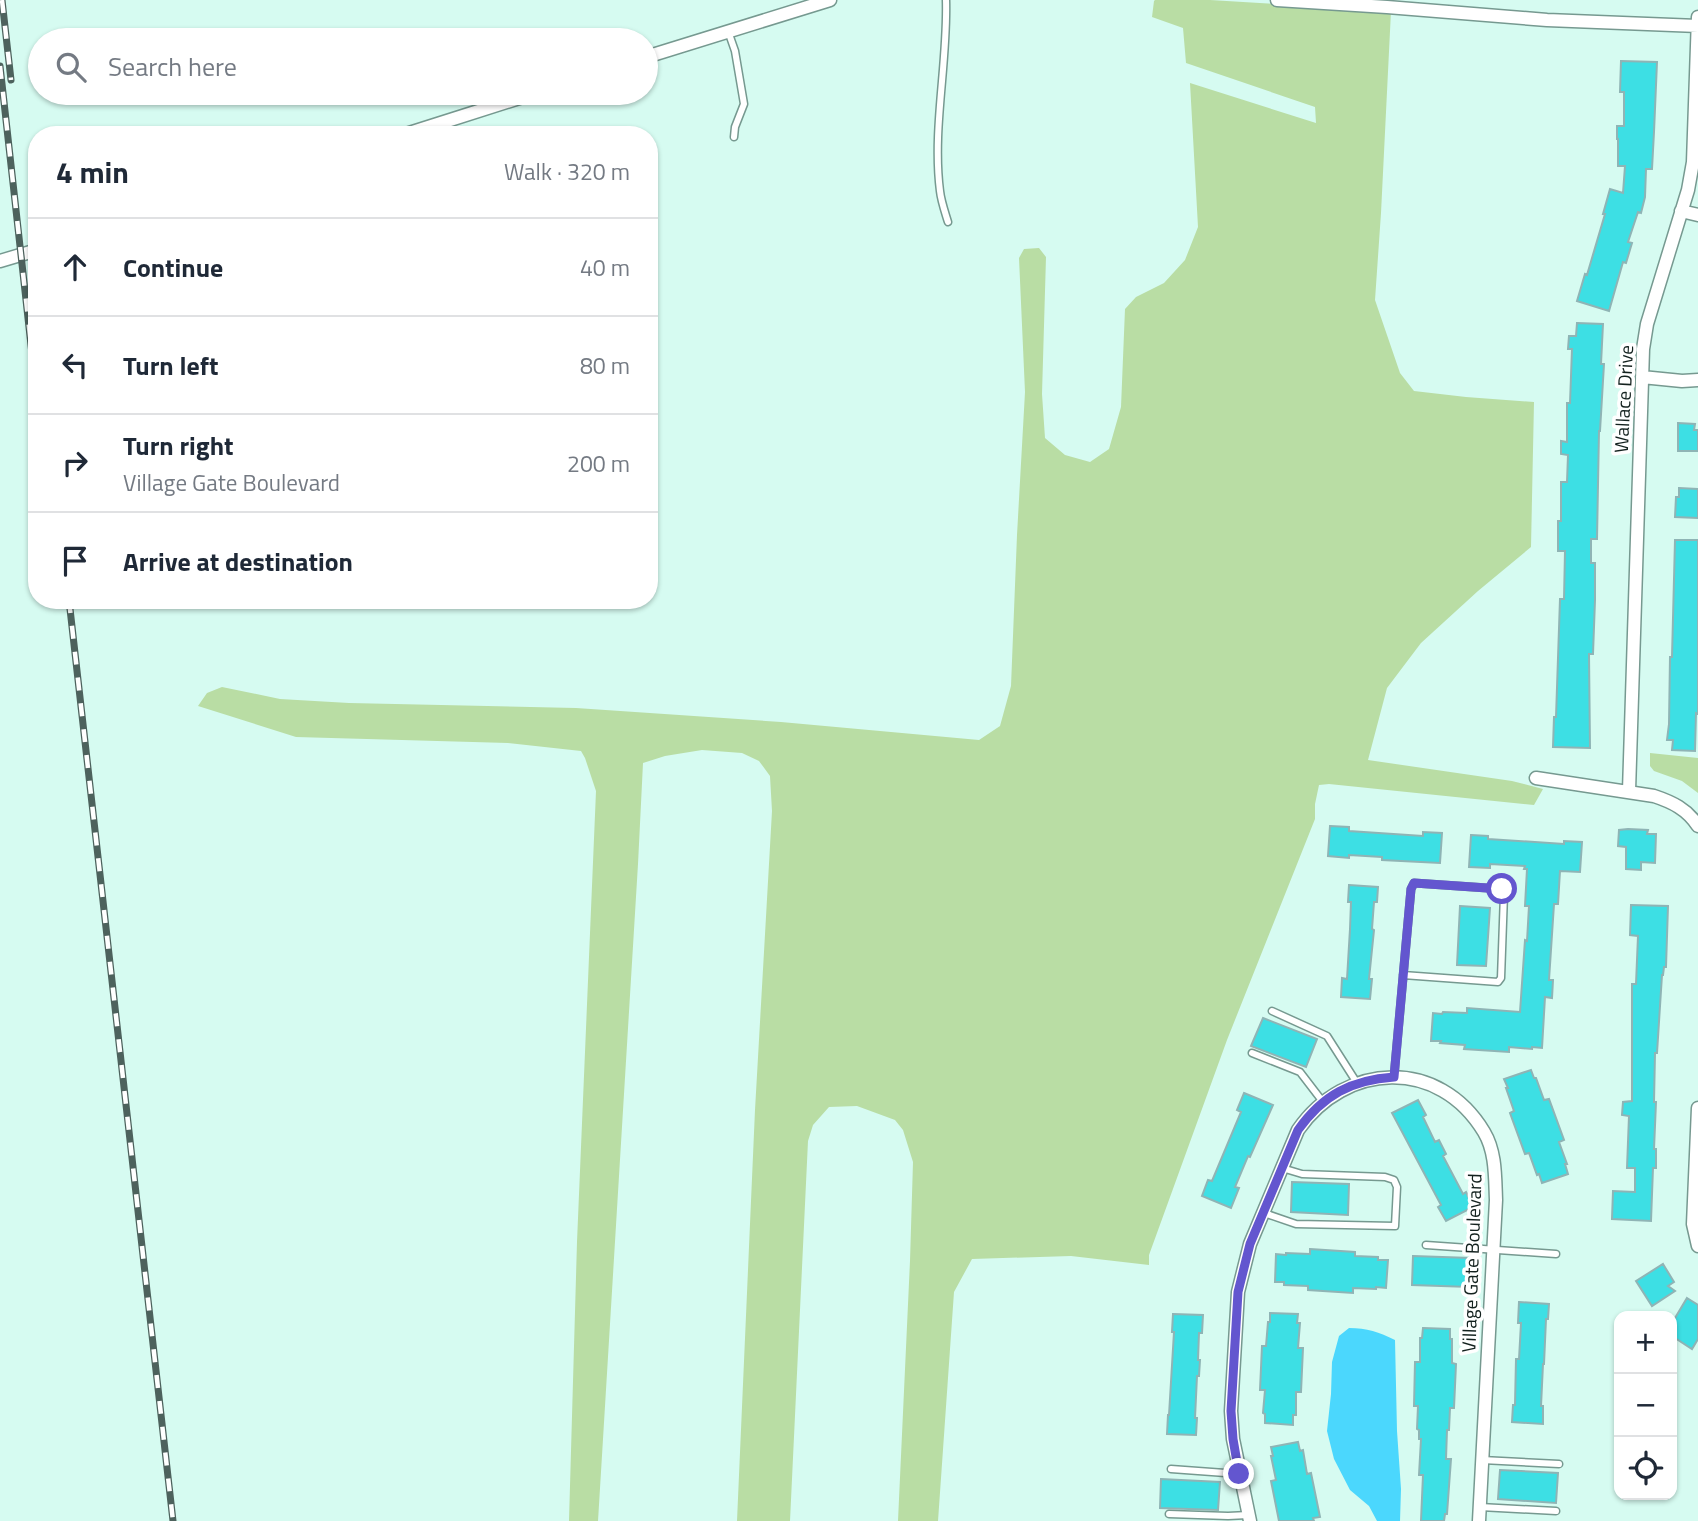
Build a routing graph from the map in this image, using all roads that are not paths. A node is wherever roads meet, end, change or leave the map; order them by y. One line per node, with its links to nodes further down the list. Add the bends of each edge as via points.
1 (830, 0): 6 (street)
2 (946, 0): 13 (lane, via 938,162)
3 (1277, 0): 5 (street)
4 (1698, 17): 5 (street, Wallace Drive)
5 (1698, 26): 11 (street, Wallace Drive, via 1693,162)
6 (728, 31): 7 (street); 10 (lane, via 744,104)
7 (658, 53)
8 (497, 105): 9 (street)
9 (431, 126)
10 (734, 137)
11 (1681, 211): 12 (street); 16 (street, Wallace Drive, via 1647,324)
12 (1698, 215)
13 (948, 222)
14 (28, 253): 15 (street)
15 (0, 261)
16 (1642, 377): 17 (street); 19 (street, Wallace Drive)
17 (1698, 380)
18 (1536, 778): 19 (street)
19 (1629, 791): 20 (street, via 1670,801)
20 (1698, 825)
21 (1403, 975): 21 (lane, via 1414,883 1502,889 1498,982); 24 (lane)
22 (1272, 1011): 25 (lane, via 1327,1036)
23 (1252, 1053): 26 (lane, via 1300,1072)
24 (1394, 1077): 25 (street, Village Gate Boulevard); 32 (street, Village Gate Boulevard, via 1415,1079 1446,1093 1484,1133 1495,1175)
25 (1357, 1083): 26 (street, Village Gate Boulevard)
26 (1323, 1102): 28 (street, Village Gate Boulevard, via 1298,1130)
27 (1698, 1108): 31 (street, via 1693,1224)
28 (1282, 1168): 29 (street, Village Gate Boulevard); 29 (lane, via 1302,1174 1394,1180 1395,1226 1296,1224)
29 (1264, 1213): 37 (street, Village Gate Boulevard, via 1247,1252 1238,1292 1231,1411)
30 (1426, 1245): 32 (lane)
31 (1698, 1246)
32 (1494, 1250): 33 (lane); 34 (street, Village Gate Boulevard)
33 (1556, 1254)
34 (1482, 1460): 35 (lane); 38 (street, Village Gate Boulevard)
35 (1559, 1464)
36 (1171, 1469): 37 (lane)
37 (1239, 1474): 41 (street, Village Gate Boulevard)
38 (1480, 1507): 39 (lane); 42 (street, Village Gate Boulevard)
39 (1556, 1511)
40 (1169, 1514): 41 (lane)
41 (1249, 1518)
42 (1479, 1521)

